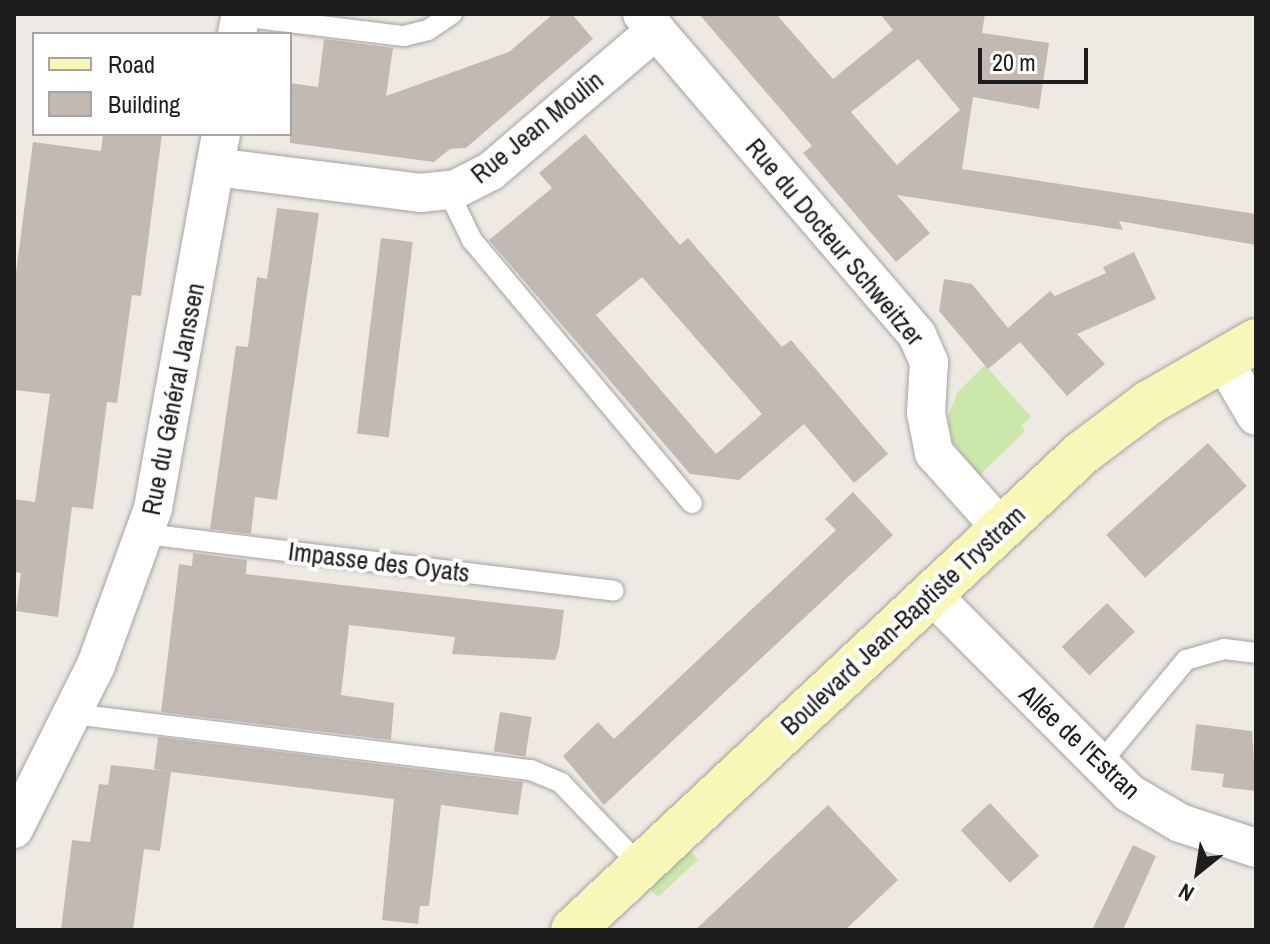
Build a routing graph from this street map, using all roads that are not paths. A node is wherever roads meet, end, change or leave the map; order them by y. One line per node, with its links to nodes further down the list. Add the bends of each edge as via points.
1 (452, 14): 2 (lane, via 428,30 404,36)
2 (240, 21)
3 (649, 22): 5 (street, Rue Jean Moulin, via 491,171); 9 (street, Rue du Docteur Schweitzer, via 917,335 929,362 926,413 934,453)
4 (218, 150): 5 (street, Rue Jean Moulin, via 406,192); 10 (street, Rue du Général Janssen, via 169,445)
5 (448, 191): 8 (lane, via 472,240)
6 (1239, 350): 7 (street); 9 (street, Boulevard Jean-Baptiste Trystram, via 1127,419)
7 (1256, 416)
8 (692, 503)
9 (1001, 528): 12 (street, Boulevard Jean-Baptiste Trystram)
10 (145, 534): 11 (lane, Impasse des Oyats); 14 (street, Rue du Général Janssen)
11 (614, 591)
12 (931, 594): 15 (street, Allée de l'Estran); 18 (street, Boulevard Jean-Baptiste Trystram)
13 (1256, 653): 15 (lane, via 1210,650 1186,660)
14 (73, 714): 16 (street, Rue du Général Janssen); 18 (lane, via 531,770 561,783)
15 (1098, 766): 17 (street, Allée de l'Estran, via 1162,814)
16 (14, 829)
17 (1256, 848)
18 (641, 866): 19 (street, Boulevard Jean-Baptiste Trystram)
19 (573, 930)

